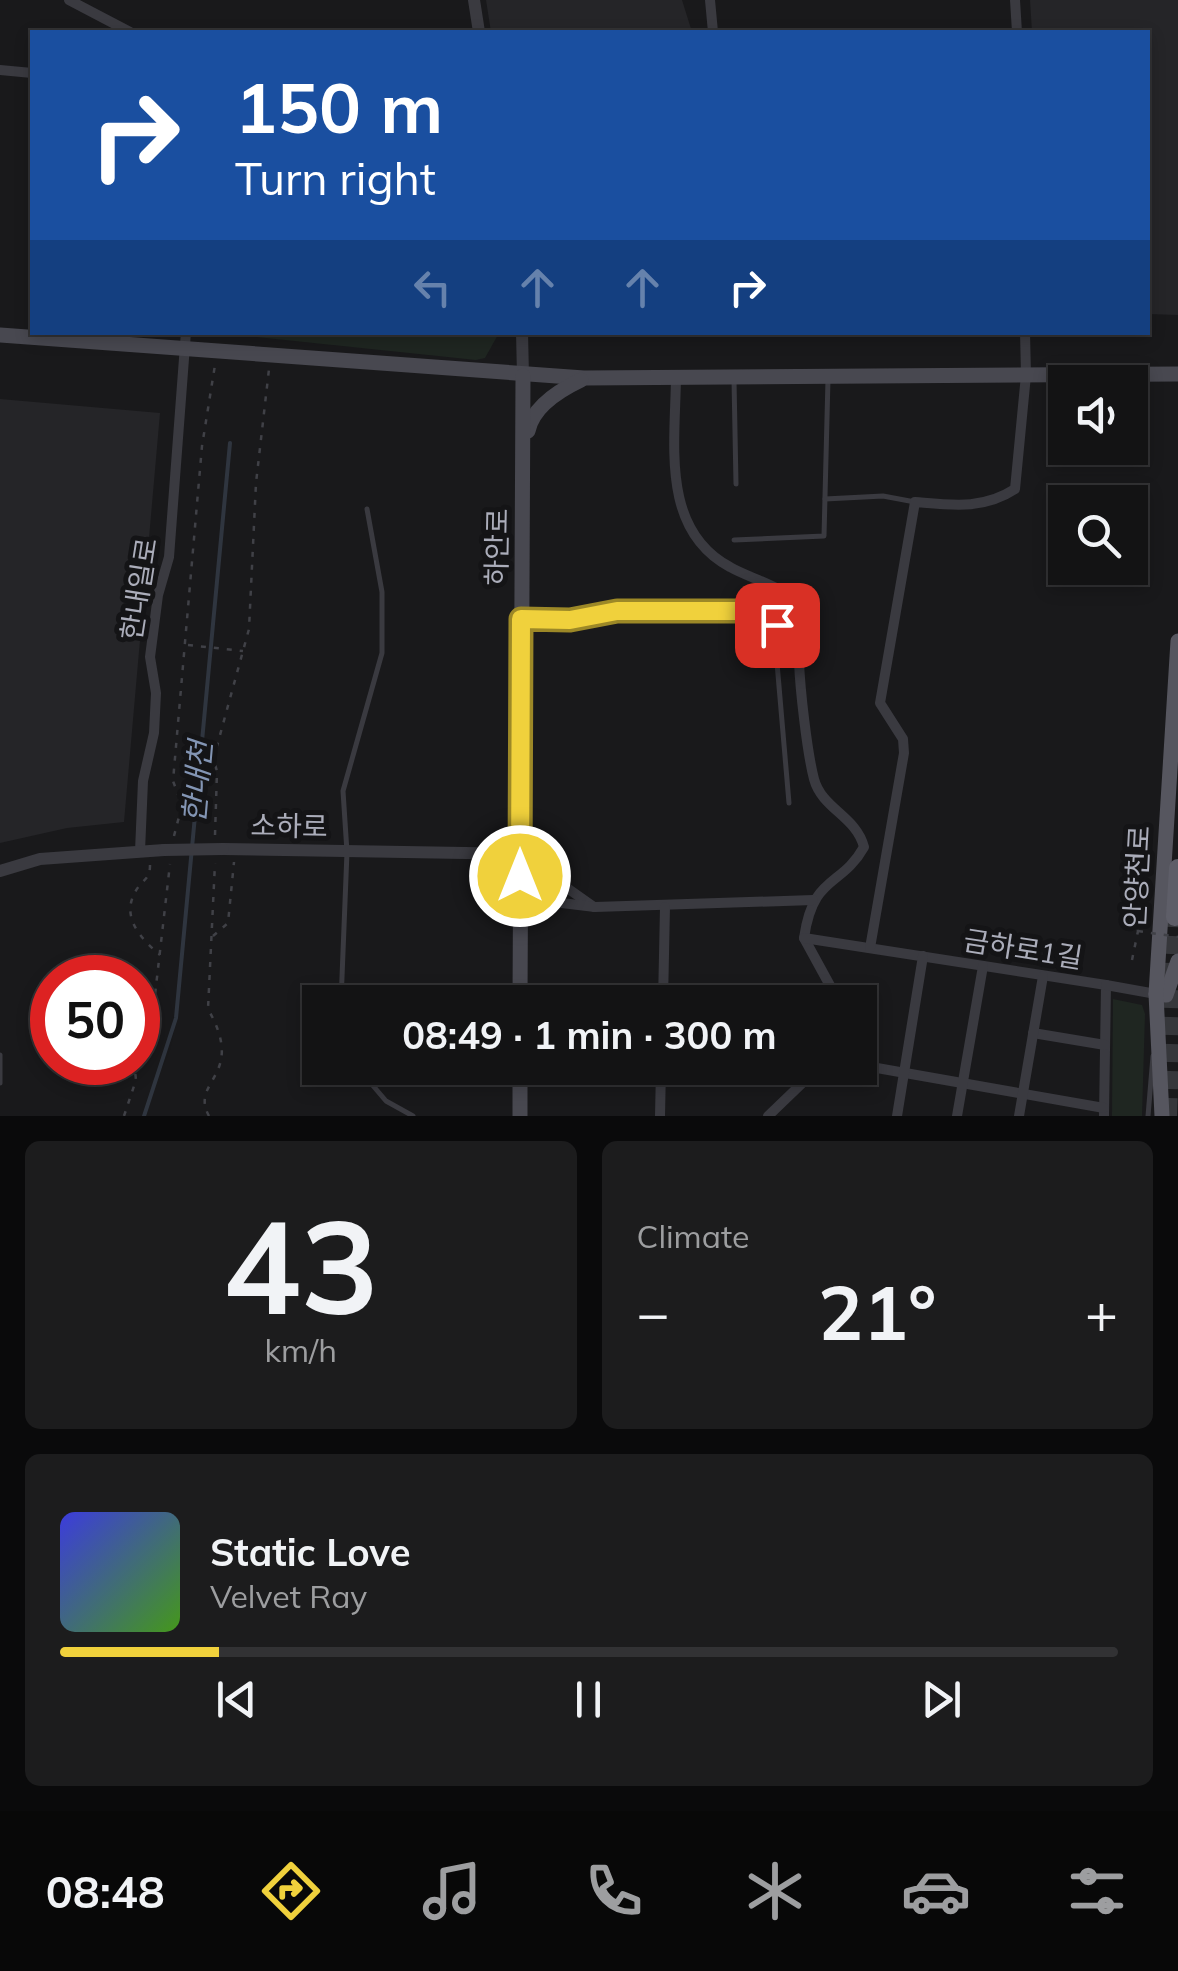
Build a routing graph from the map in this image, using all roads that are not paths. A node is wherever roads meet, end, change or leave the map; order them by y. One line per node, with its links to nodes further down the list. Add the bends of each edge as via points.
1 (70, 0): 5 (street)
2 (474, 0): 6 (street)
3 (710, 0): 7 (street)
4 (1016, 0): 8 (street)
5 (124, 30)
6 (479, 30)
7 (714, 30)
8 (1016, 30)
9 (0, 70): 10 (street)
10 (30, 73)
11 (0, 335): 15 (main road)
12 (186, 335): 16 (street, 한내일로)
13 (522, 335): 19 (street, 하안로)
14 (1025, 335): 18 (street)
15 (49, 336): 16 (main road)
16 (184, 351): 19 (main road); 34 (street, 한내일로, via 168,558 150,657 154,733 144,781)
17 (1178, 374): 18 (main road)
18 (1026, 375): 20 (main road); 27 (street, via 1015,489 966,507)
19 (524, 376): 21 (main road); 24 (main road, 하안로)
20 (828, 377): 23 (main road); 26 (lane)
21 (584, 378): 22 (main road); 24 (main road, via 538,410)
22 (676, 378): 23 (main road); 40 (street, via 675,477 686,524 714,559 798,605 814,781 861,834 858,858)
23 (734, 378): 25 (lane)
24 (524, 449): 31 (main road, 하안로)
25 (736, 484)
26 (824, 499): 27 (lane); 29 (lane, via 824,536)
27 (915, 502): 45 (street, via 880,703 904,754)
28 (366, 509): 35 (lane, via 382,592 382,653 343,791)
29 (734, 540)
30 (773, 616): 31 (street, via 617,611 570,620); 33 (lane)
31 (521, 619): 36 (main road, 하안로)
32 (1178, 640): 55 (main road, 안양천로)
33 (789, 803)
34 (156, 851): 35 (street, 소하로, bridge); 38 (street, 소하로, via 40,859)
35 (347, 852): 36 (street, 소하로); 50 (lane)
36 (520, 854): 39 (main road, 하안로); 41 (street)
37 (1178, 868): 43 (highway)
38 (0, 871)
39 (520, 898): 41 (street); 51 (main road, 하안로)
40 (813, 900): 42 (street); 44 (street)
41 (595, 907): 42 (street)
42 (665, 907): 52 (street)
43 (1176, 927)
44 (804, 938): 45 (street, 금하로1길); 53 (street)
45 (870, 948): 46 (street, 금하로1길)
46 (923, 956): 48 (street, 금하로1길); 61 (street)
47 (1178, 961): 55 (main road, via 1170,991)
48 (983, 966): 49 (street, 금하로1길); 63 (street)
49 (1043, 976): 54 (street, 금하로1길); 56 (street)
50 (342, 985)
51 (520, 985)
52 (663, 985)
53 (830, 985)
54 (1106, 985): 55 (street); 58 (street, 금하로1길)
55 (1156, 994): 57 (main road, 안양천로)
56 (1033, 1033): 58 (street); 68 (street)
57 (1158, 1038): 77 (lane); 78 (main road, 안양천로)
58 (1105, 1044): 69 (street, 금하로1길)
59 (0, 1055): 62 (lane)
60 (877, 1068): 61 (street)
61 (904, 1073): 63 (street); 74 (street)
62 (0, 1082)
63 (963, 1083): 68 (street); 75 (street)
64 (368, 1085): 70 (lane)
65 (520, 1085): 71 (main road)
66 (661, 1085): 72 (street)
67 (800, 1085): 73 (street)
68 (1022, 1094): 69 (street); 76 (street)
69 (1104, 1112)
70 (414, 1116)
71 (520, 1116)
72 (660, 1116)
73 (768, 1116)
74 (896, 1116)
75 (957, 1116)
76 (1019, 1116)
77 (1148, 1116)
78 (1162, 1116)

